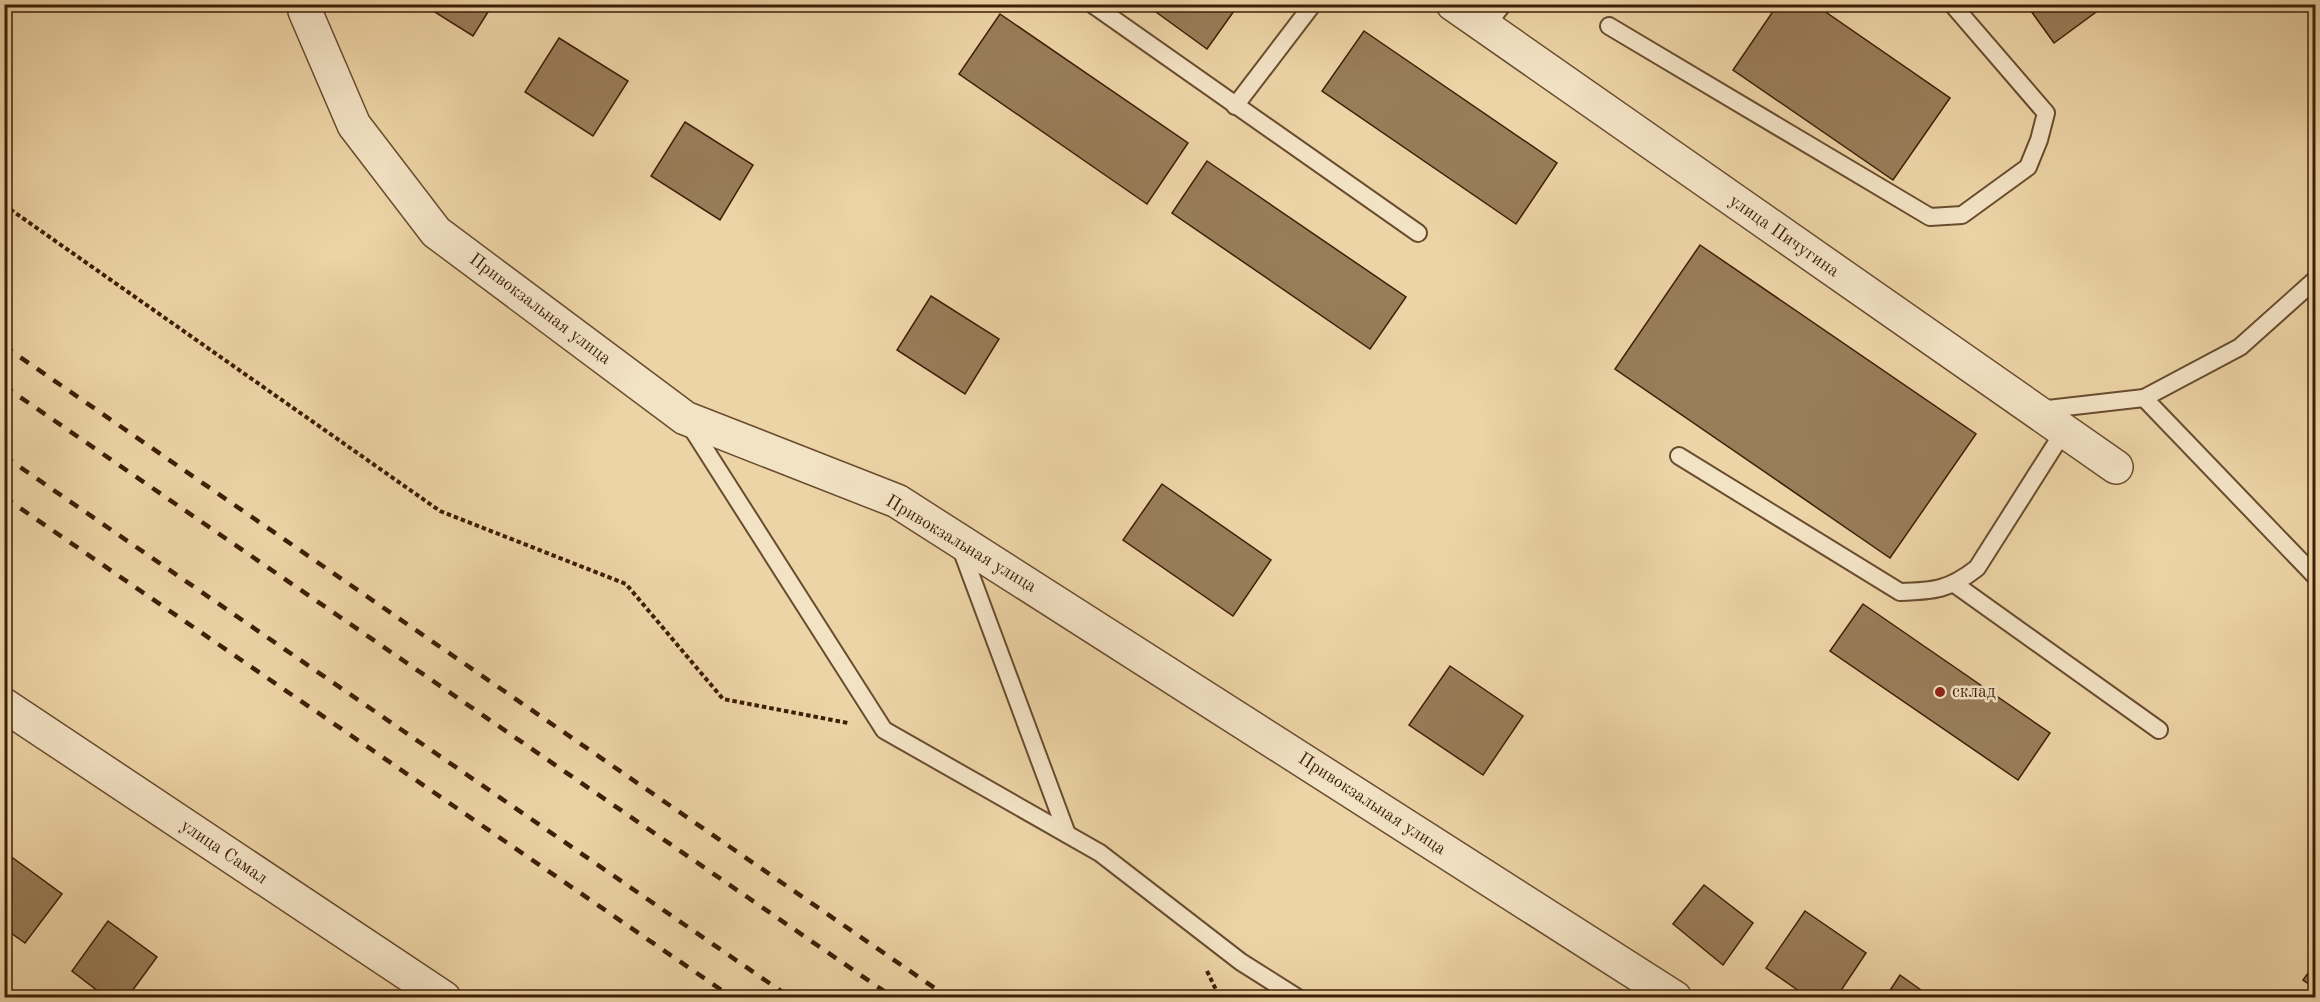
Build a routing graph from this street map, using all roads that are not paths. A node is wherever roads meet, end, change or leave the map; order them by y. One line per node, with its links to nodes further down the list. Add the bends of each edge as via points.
1 (309, 4): 13 (street, Привокзальная улица, via 305,11 354,125 436,232)
2 (1092, 4): 8 (lane)
3 (1312, 4): 8 (lane)
4 (1453, 4): 6 (street, улица Пичугина)
5 (1952, 4): 7 (lane, via 2046,113 2028,167 1962,215 1951,216 1930,217)
6 (1494, 16): 12 (street, улица Пичугина)
7 (1610, 26)
8 (1235, 106): 9 (lane)
9 (1418, 233)
10 (2314, 284): 11 (lane, via 2240,347)
11 (2144, 398): 12 (lane); 18 (lane)
12 (2035, 410): 14 (street, улица Пичугина)
13 (685, 418): 17 (street, Привокзальная улица, via 897,501); 22 (lane, via 884,730)
14 (2064, 431): 16 (street, улица Пичугина); 19 (lane, via 1977,568)
15 (1679, 456): 19 (lane, via 1900,592)
16 (2116, 467)
17 (958, 540): 22 (lane); 25 (street, Привокзальная улица)
18 (2316, 578)
19 (1956, 585): 21 (lane)
20 (4, 705): 23 (street, улица Самал)
21 (2159, 730)
22 (1067, 834): 24 (lane, via 1100,854 1240,962)
23 (444, 998)
24 (1298, 998)
25 (1675, 998)

